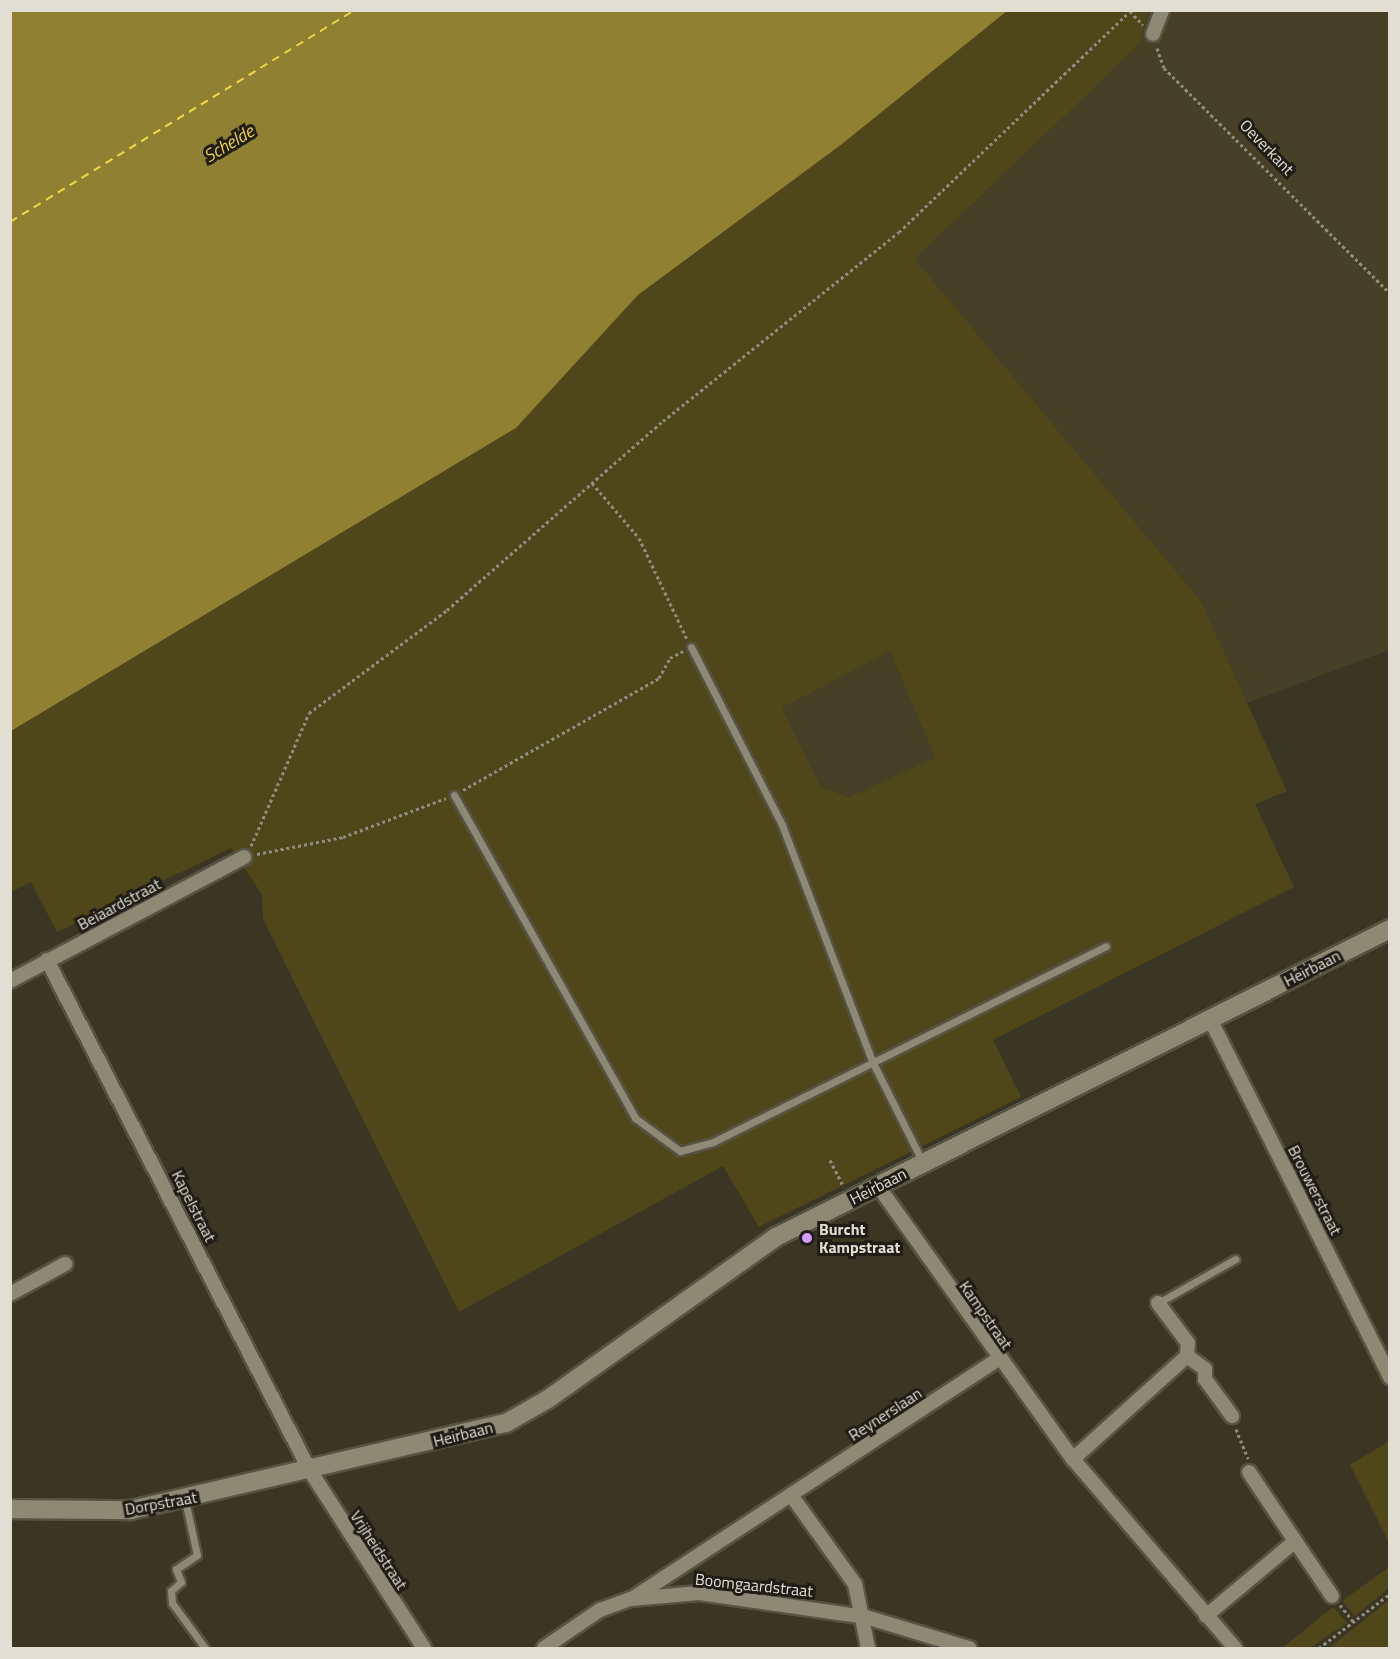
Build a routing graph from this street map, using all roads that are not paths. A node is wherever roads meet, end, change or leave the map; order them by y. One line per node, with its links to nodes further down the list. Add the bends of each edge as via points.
1 (1162, 10): 2 (street)
2 (1153, 34)
3 (691, 646): 11 (lane, via 782,825)
4 (454, 795): 11 (lane, via 635,1118 680,1151 713,1142)
5 (244, 857): 8 (street, Beiaardstraat)
6 (1389, 929): 10 (street, Heirbaan)
7 (1106, 946): 11 (lane)
8 (46, 960): 9 (street, Beiaardstraat); 23 (street, Kapelstraat)
9 (10, 981)
10 (1210, 1019): 12 (street, Heirbaan); 20 (street, Brouwerstraat)
11 (873, 1063): 12 (lane)
12 (923, 1163): 13 (street, Heirbaan)
13 (878, 1186): 19 (street, Kampstraat); 23 (street, Heirbaan, via 762,1245 525,1413 484,1429)
14 (1236, 1258): 17 (lane)
15 (64, 1264): 16 (street)
16 (10, 1294)
17 (1158, 1303): 18 (street, via 1188,1343)
18 (1187, 1356): 21 (street, via 1205,1369 1204,1379); 22 (street)
19 (997, 1360): 22 (street, Kampstraat); 25 (street, Reynerslaan)
20 (1389, 1377)
21 (1232, 1416)
22 (1072, 1459): 31 (street, Kampstraat)
23 (309, 1469): 26 (street, Dorpstraat); 34 (street, Vrijheidstraat)
24 (1249, 1472): 28 (street, via 1287,1523)
25 (791, 1495): 30 (street, Reynerslaan); 32 (street, via 855,1584)
26 (185, 1500): 27 (street, Dorpstraat, via 97,1512); 33 (lane, via 197,1555 176,1569 181,1582 171,1591 172,1603)
27 (10, 1509)
28 (1293, 1543): 29 (street); 31 (street)
29 (1332, 1596)
30 (631, 1599): 32 (street, Boomgaardstraat, via 699,1593); 35 (street, Boomgaardstraat, via 600,1610)
31 (1206, 1616): 38 (street, Kampstraat)
32 (866, 1617): 36 (street); 37 (street, Boomgaardstraat)
33 (205, 1648)
34 (424, 1648)
35 (544, 1648)
36 (868, 1648)
37 (969, 1648)
38 (1235, 1648)

